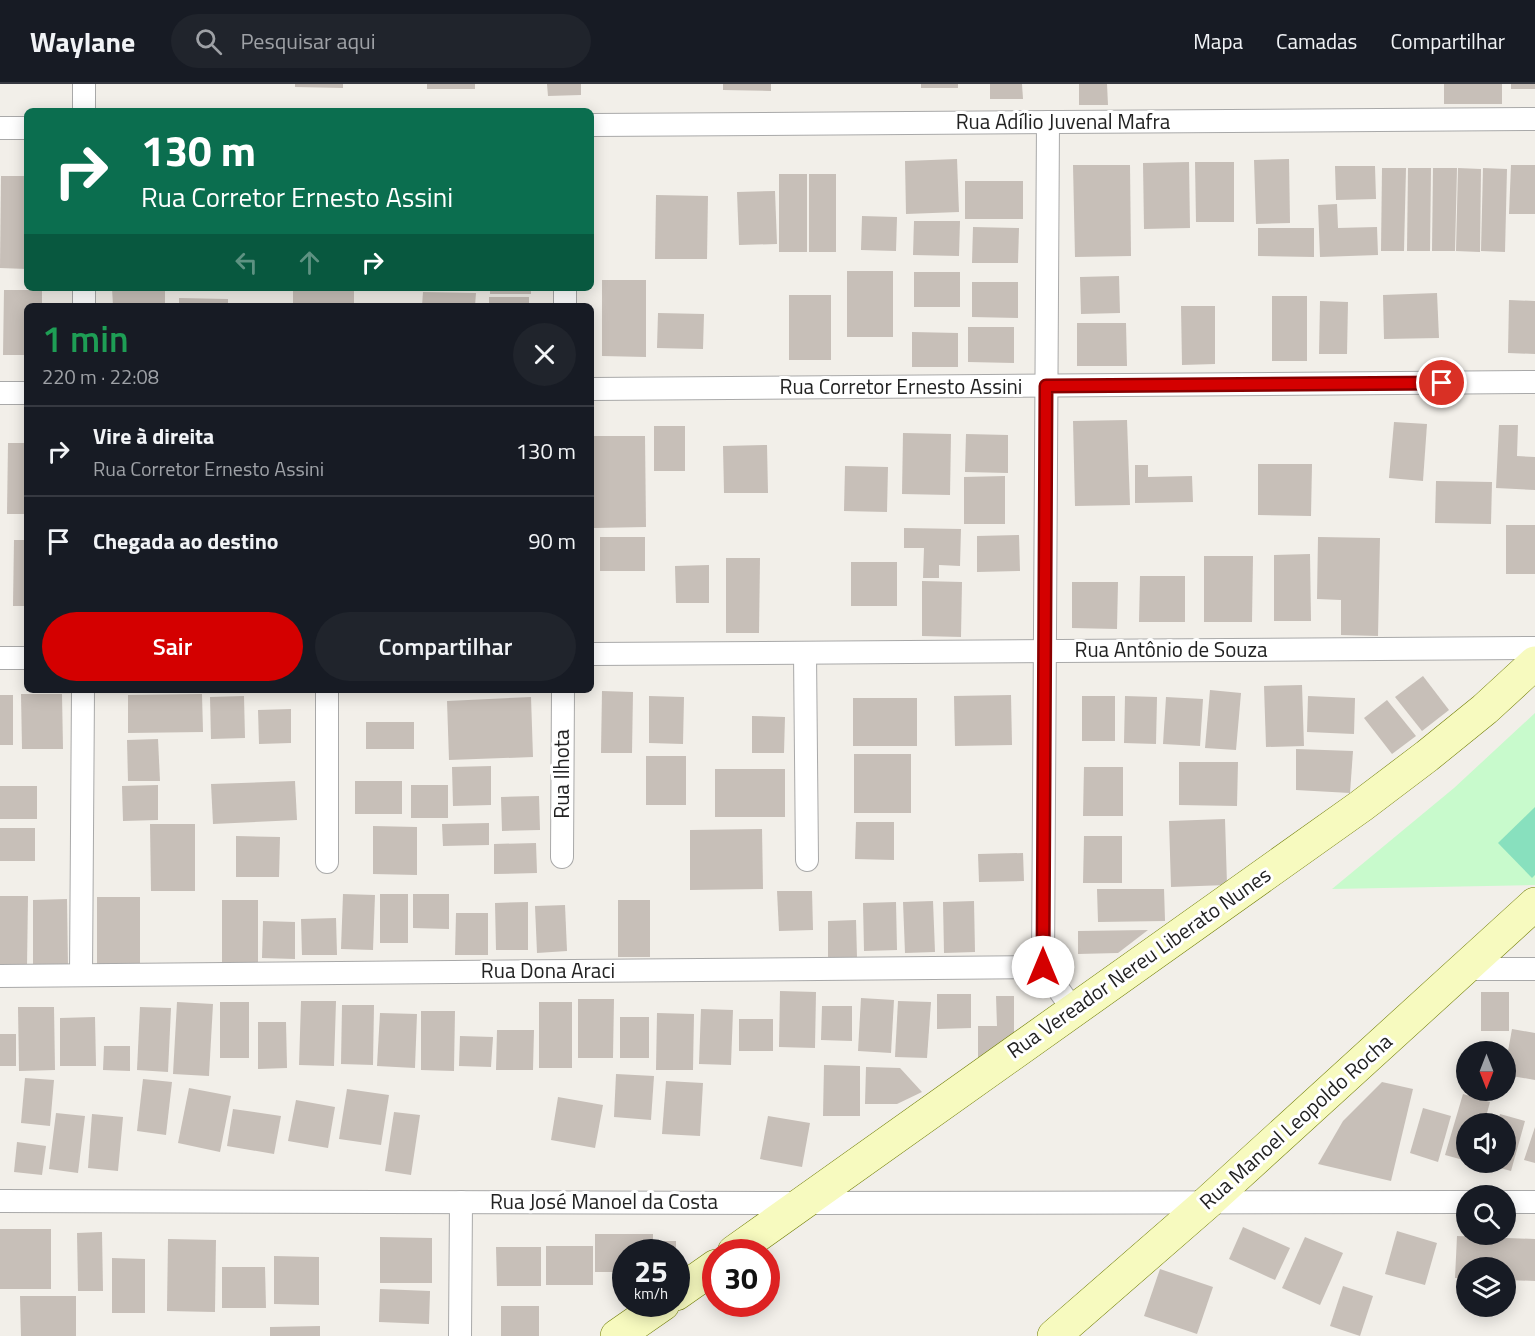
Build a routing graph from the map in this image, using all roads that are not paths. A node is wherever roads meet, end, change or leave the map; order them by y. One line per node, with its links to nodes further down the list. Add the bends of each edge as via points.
1 (84, 84): 2 (street)
2 (84, 108)
3 (1535, 119): 4 (street, Rua Adílio Juvenal Mafra)
4 (1048, 122): 5 (street, Rua Adílio Juvenal Mafra); 9 (street)
5 (594, 125)
6 (0, 128): 7 (street)
7 (24, 128)
8 (1535, 382): 9 (street, Rua Corretor Ernesto Assini)
9 (1046, 386): 10 (street, Rua Corretor Ernesto Assini); 14 (street)
10 (594, 389)
11 (0, 393): 12 (street)
12 (24, 393)
13 (1535, 648): 14 (street, Rua Antônio de Souza)
14 (1045, 651): 15 (street, Rua Antônio de Souza); 27 (street)
15 (805, 653): 16 (street, Rua Antônio de Souza); 24 (street)
16 (594, 654)
17 (0, 658): 18 (street)
18 (24, 658)
19 (1535, 663): 32 (main road, Rua Vereador Nereu Liberato Nunes, via 1485,709 1389,784)
20 (83, 693): 30 (street)
21 (327, 693): 25 (street)
22 (563, 693): 23 (street, Rua Ilhota)
23 (562, 857)
24 (807, 860)
25 (327, 862)
26 (1535, 904): 28 (main road, Rua Manoel Leopoldo Rocha)
27 (1043, 967): 30 (street, Rua Dona Araci); 32 (street)
28 (1465, 969): 29 (street); 35 (main road, Rua Manoel Leopoldo Rocha)
29 (1535, 969)
30 (81, 975): 31 (street, Rua Dona Araci)
31 (0, 976)
32 (1073, 1010): 39 (main road, Rua Vereador Nereu Liberato Nunes)
33 (0, 1201): 34 (street, Rua José Manoel da Costa)
34 (462, 1202): 39 (street, Rua José Manoel da Costa); 42 (street)
35 (1208, 1202): 36 (street, Rua José Manoel da Costa); 39 (street, Rua José Manoel da Costa); 44 (main road, Rua Manoel Leopoldo Rocha)
36 (1456, 1202)
37 (1516, 1202): 38 (street)
38 (1535, 1202)
39 (803, 1203): 40 (main road, Rua Vereador Nereu Liberato Nunes)
40 (752, 1239)
41 (644, 1317): 43 (main road)
42 (460, 1336)
43 (617, 1336)
44 (1054, 1336)

